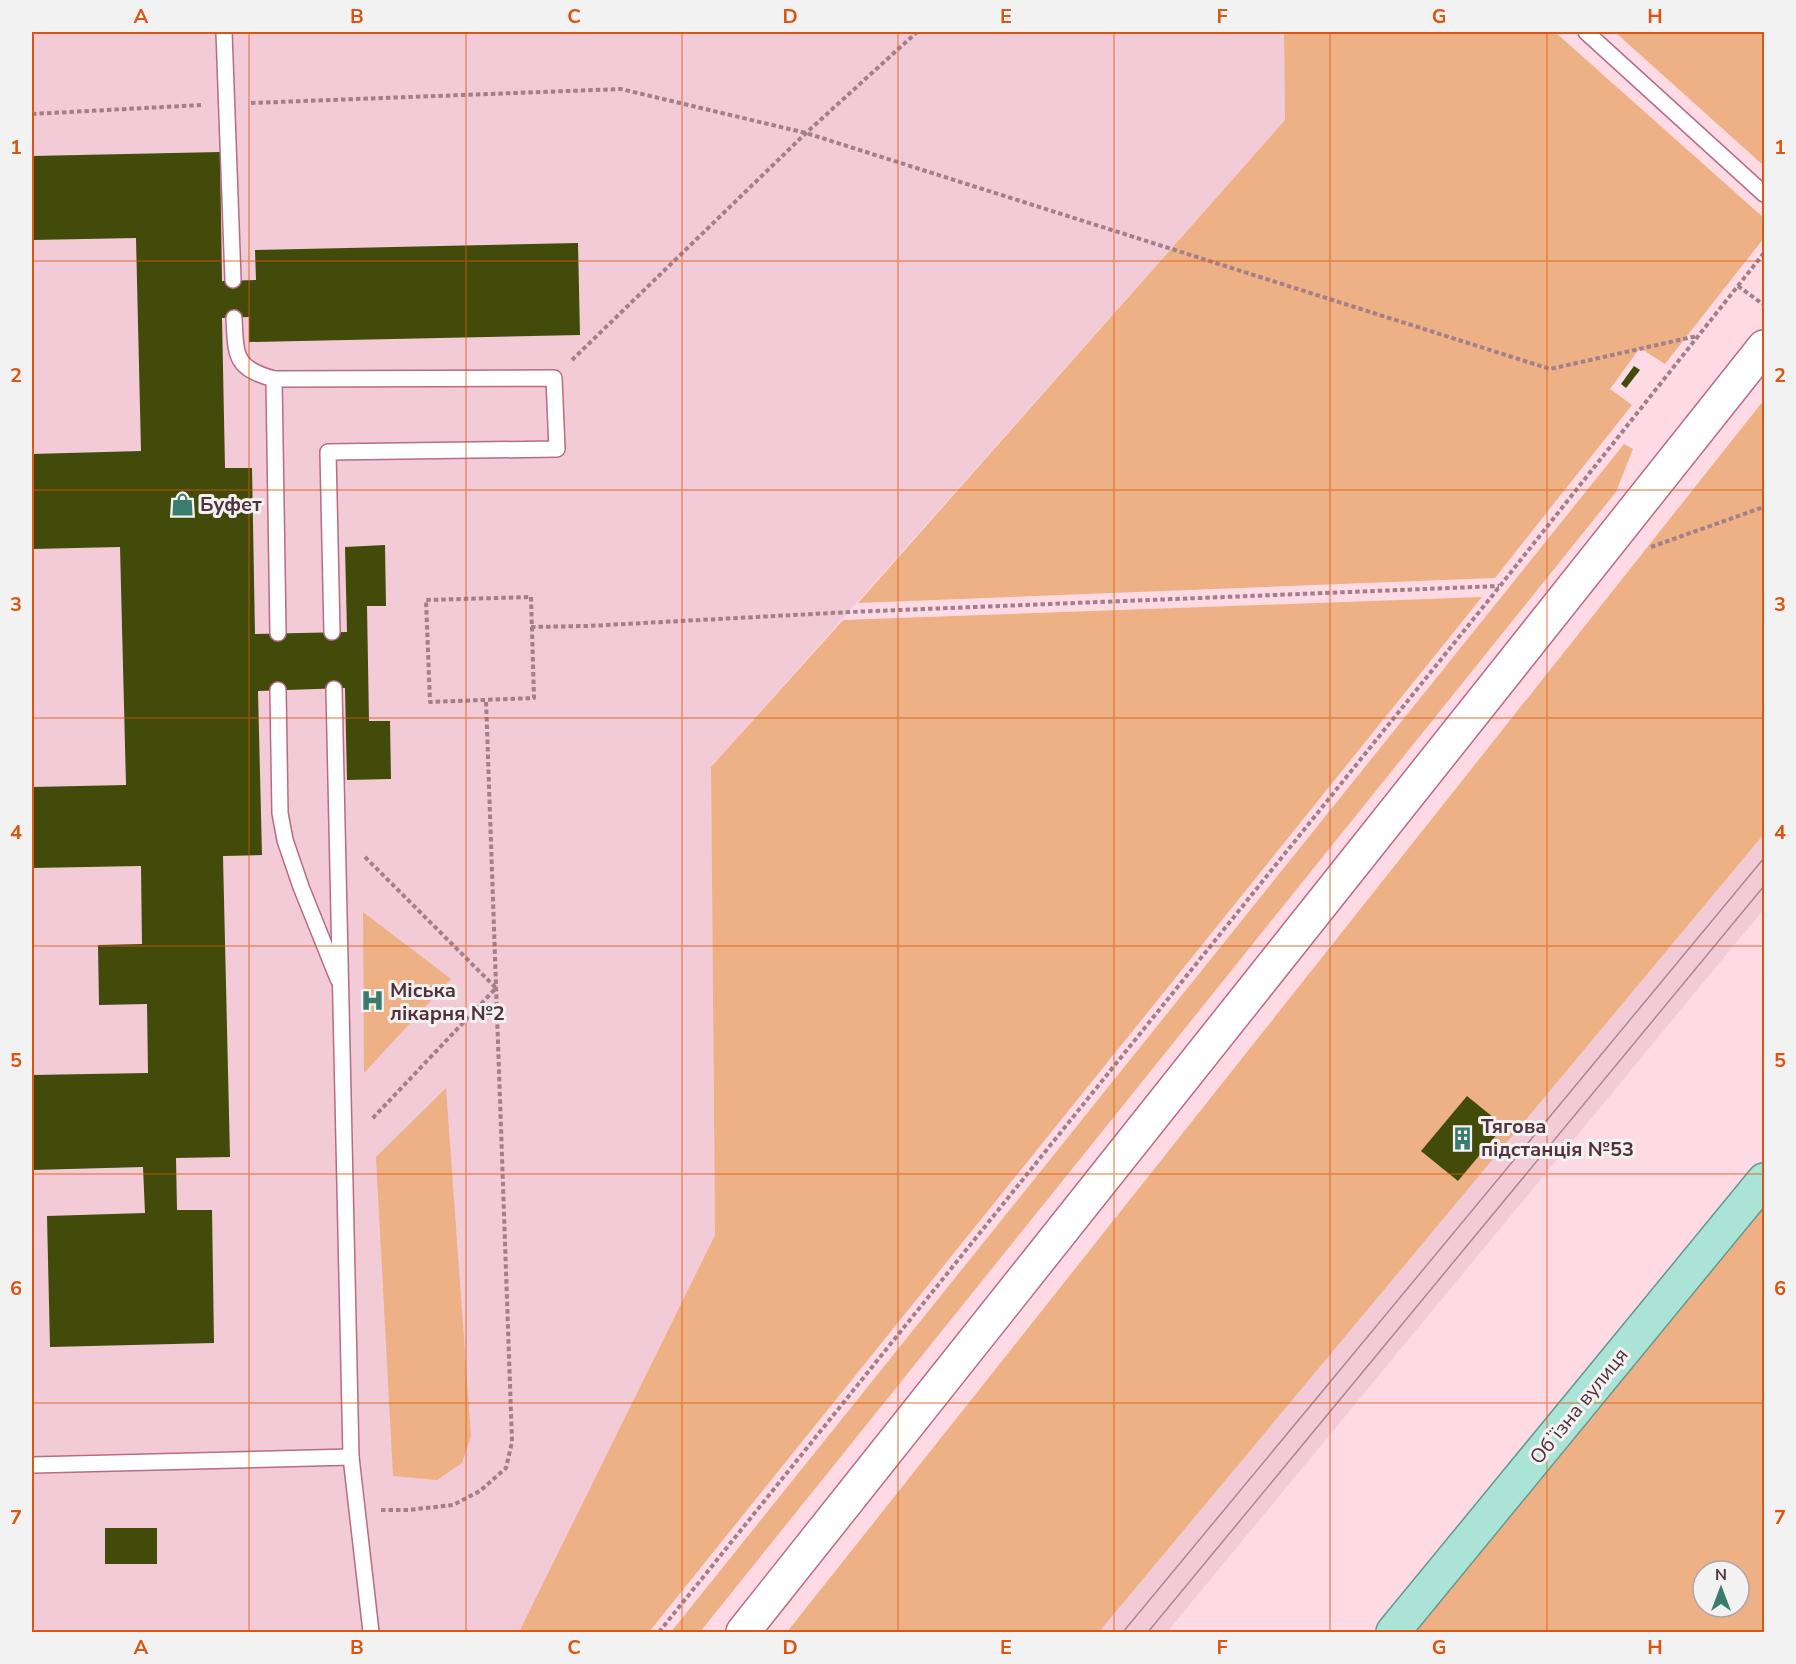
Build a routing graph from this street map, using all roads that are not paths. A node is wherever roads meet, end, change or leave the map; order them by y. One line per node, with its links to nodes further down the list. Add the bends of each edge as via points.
1 (225, 32): 4 (lane)
2 (1586, 32): 3 (lane)
3 (1764, 194)
4 (233, 280)
5 (234, 318): 7 (lane, via 235,345 241,362 252,373)
6 (1764, 347): 17 (street)
7 (274, 379): 8 (lane, via 554,378 557,448 328,452); 9 (lane)
8 (332, 632)
9 (278, 633)
10 (333, 689): 12 (lane)
11 (278, 690): 12 (lane, via 280,813 285,840)
12 (341, 988): 14 (lane)
13 (1764, 1180): 18 (main road, Обʼїзна вулиця)
14 (351, 1457): 15 (lane); 16 (lane)
15 (32, 1465)
16 (370, 1632)
17 (743, 1632)
18 (1393, 1632)

